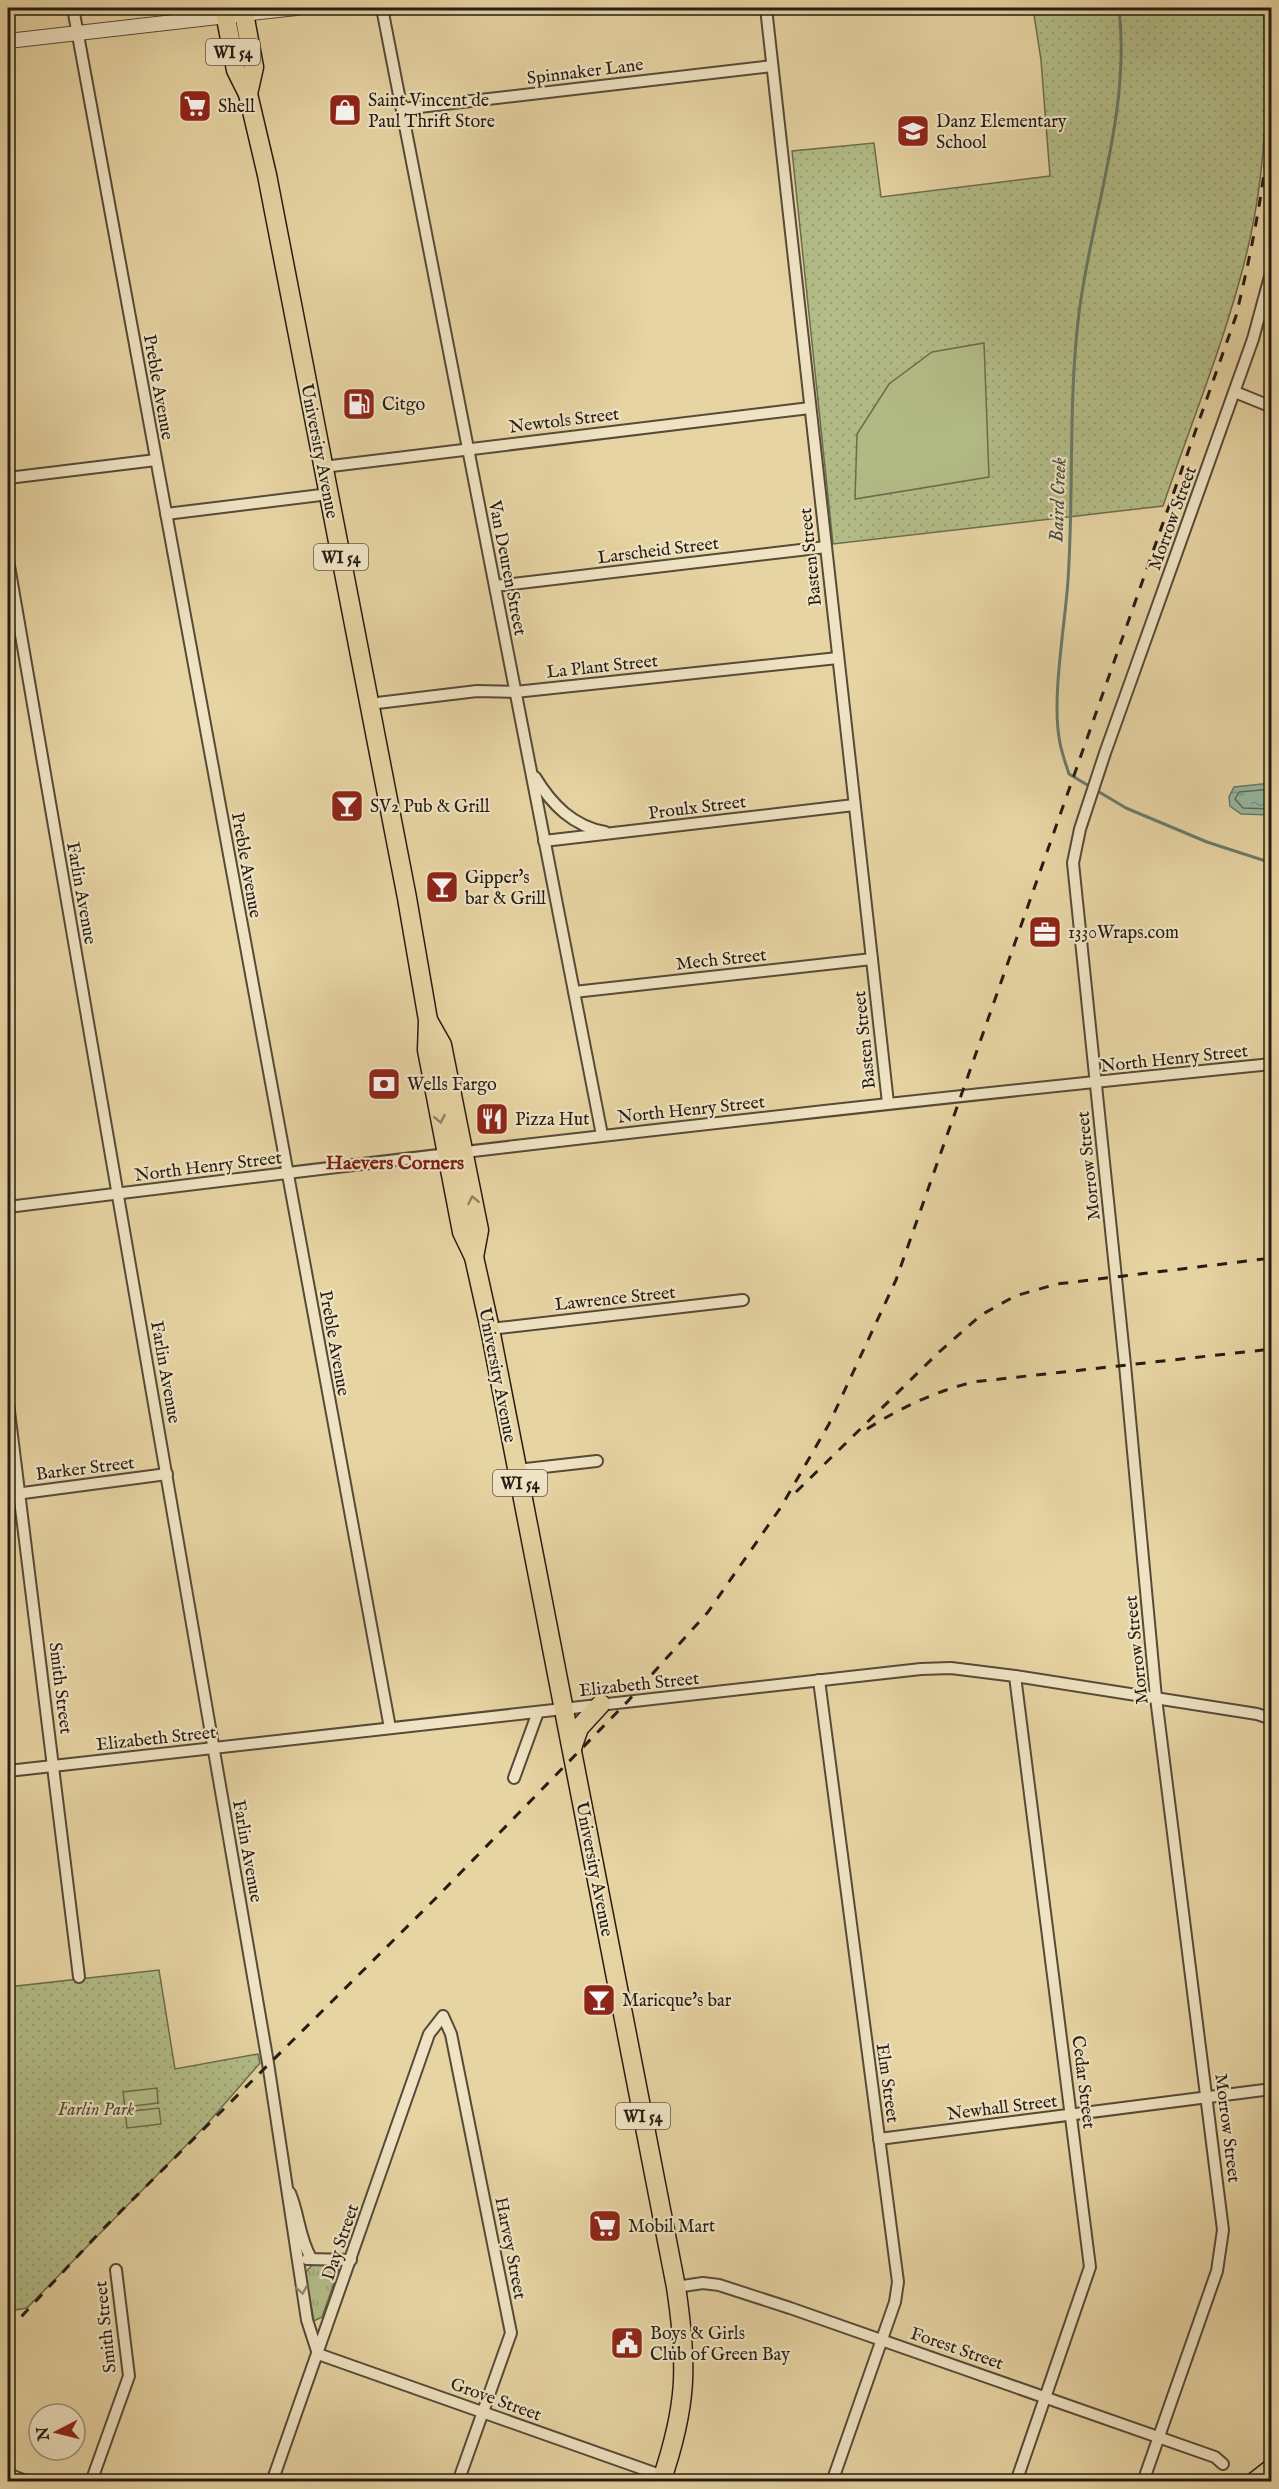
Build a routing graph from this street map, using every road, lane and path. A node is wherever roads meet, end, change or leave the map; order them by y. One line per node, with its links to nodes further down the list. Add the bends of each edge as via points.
1 (73, 8): 7 (street, Preble Avenue)
2 (296, 8): 5 (street)
3 (382, 8): 11 (street, Van Deuren Street)
4 (766, 8): 9 (street, Basten Street)
5 (243, 11): 6 (street); 10 (main road, University Avenue / WI 54, via 254,67)
6 (225, 12): 7 (street); 10 (main road, University Avenue / WI 54, via 236,70)
7 (78, 33): 8 (street); 17 (street, Preble Avenue)
8 (8, 41)
9 (772, 66): 11 (street, Spinnaker Lane); 15 (street, Basten Street)
10 (248, 94): 18 (main road, University Avenue / WI 54)
11 (402, 109): 16 (street, Van Deuren Street)
12 (1272, 269): 13 (street, Morrow Street)
13 (1235, 392): 14 (street); 35 (street, Morrow Street, via 1074,848 1073,883)
14 (1272, 407)
15 (810, 408): 16 (street, Newtols Street); 22 (street, Basten Street)
16 (468, 448): 18 (street, Newtols Street); 24 (street, Van Deuren Street)
17 (156, 460): 19 (street); 21 (street, Preble Avenue)
18 (323, 467): 20 (main road, University Avenue / WI 54)
19 (8, 478)
20 (329, 494): 21 (street); 27 (main road, University Avenue / WI 54)
21 (166, 514): 39 (street, Preble Avenue)
22 (825, 547): 24 (street, Larscheid Street); 25 (street, Basten Street)
23 (8, 560): 40 (street, Farlin Avenue)
24 (495, 586): 26 (street, Van Deuren Street)
25 (838, 658): 26 (street, La Plant Street); 29 (street, Basten Street)
26 (515, 692): 27 (street, La Plant Street, via 477,691); 28 (street, Van Deuren Street)
27 (369, 704): 38 (main road, University Avenue / WI 54, via 428,1020 442,1045)
28 (530, 766): 30 (street, via 544,792 568,816 593,829); 31 (street, Van Deuren Street)
29 (854, 805): 30 (street, Proulx Street); 32 (street, Basten Street)
30 (618, 833): 31 (street, Proulx Street)
31 (544, 842): 33 (street, Van Deuren Street)
32 (872, 959): 33 (street, Mech Street); 36 (street, Basten Street)
33 (574, 992): 37 (street, Van Deuren Street)
34 (1272, 1064): 35 (street, North Henry Street)
35 (1096, 1082): 36 (street, North Henry Street); 52 (street, Morrow Street)
36 (888, 1103): 37 (street, North Henry Street)
37 (602, 1135): 38 (street, North Henry Street)
38 (455, 1152): 39 (street, North Henry Street); 43 (main road, University Avenue / WI 54, via 479,1230 474,1257)
39 (287, 1173): 40 (street, North Henry Street); 57 (street, Preble Avenue)
40 (118, 1194): 41 (street, North Henry Street); 47 (street, Farlin Avenue)
41 (8, 1207)
42 (743, 1300): 43 (street, Lawrence Street)
43 (490, 1329): 46 (main road, University Avenue / WI 54)
44 (8, 1403): 48 (street, Smith Street)
45 (597, 1461): 46 (street)
46 (517, 1470): 54 (main road, University Avenue / WI 54)
47 (166, 1474): 48 (street, Barker Street); 58 (street, Farlin Avenue)
48 (19, 1493): 49 (street, Barker Street); 60 (street, Smith Street)
49 (8, 1495)
50 (1015, 1676): 51 (street, Elizabeth Street, via 951,1668); 52 (street, Elizabeth Street); 67 (street, Cedar Street)
51 (819, 1680): 53 (street, Elizabeth Street); 68 (street, Elm Street)
52 (1156, 1698): 56 (street, Elizabeth Street); 66 (street, Morrow Street)
53 (601, 1704): 54 (street, Elizabeth Street); 59 (main road, via 579,1728)
54 (564, 1709): 55 (street, Elizabeth Street); 59 (main road, University Avenue / WI 54)
55 (538, 1712): 57 (street, Elizabeth Street); 62 (street)
56 (1272, 1719)
57 (390, 1728): 58 (street, Elizabeth Street)
58 (214, 1749): 60 (street, Elizabeth Street); 69 (street, Farlin Avenue)
59 (572, 1750): 74 (main road, University Avenue / WI 54)
60 (54, 1766): 61 (street, Elizabeth Street); 63 (street, Smith Street)
61 (8, 1772)
62 (514, 1778)
63 (79, 1977)
64 (443, 2016): 72 (street, Day Street, via 429,2034); 78 (street, Harvey Street, via 451,2034 511,2333)
65 (1272, 2089): 66 (street, Newhall Street)
66 (1208, 2097): 67 (street, Newhall Street); 79 (street, Morrow Street, via 1223,2247)
67 (1071, 2114): 68 (street, Newhall Street); 77 (street, Cedar Street, via 1090,2267)
68 (879, 2139): 75 (street, Elm Street, via 898,2282)
69 (288, 2190): 70 (street, Farlin Avenue); 71 (street, Farlin Avenue)
70 (311, 2258): 71 (street); 72 (street)
71 (297, 2260): 76 (street, Farlin Avenue, one-way to 76, via 307,2320)
72 (351, 2260): 76 (street, Day Street)
73 (116, 2270): 85 (street, Smith Street, via 129,2376)
74 (676, 2287): 75 (street, Forest Street, via 719,2285); 83 (main road, University Avenue / WI 54, via 685,2359 682,2412)
75 (881, 2339): 77 (street, Forest Street); 88 (street, Elm Street)
76 (318, 2354): 78 (street, Grove Street); 86 (street, Day Street)
77 (1046, 2396): 79 (street, Forest Street); 89 (street, Cedar Street)
78 (483, 2411): 83 (street, Grove Street); 87 (street, Harvey Street)
79 (1160, 2437): 80 (street, Forest Street, via 1215,2457); 90 (street, Morrow Street)
80 (1223, 2464)
81 (1272, 2468): 91 (main road)
82 (8, 2474): 84 (street)
83 (662, 2479)
84 (28, 2481)
85 (91, 2481)
86 (272, 2481)
87 (458, 2481)
88 (832, 2481)
89 (1016, 2481)
90 (1143, 2481)
91 (1254, 2481)

